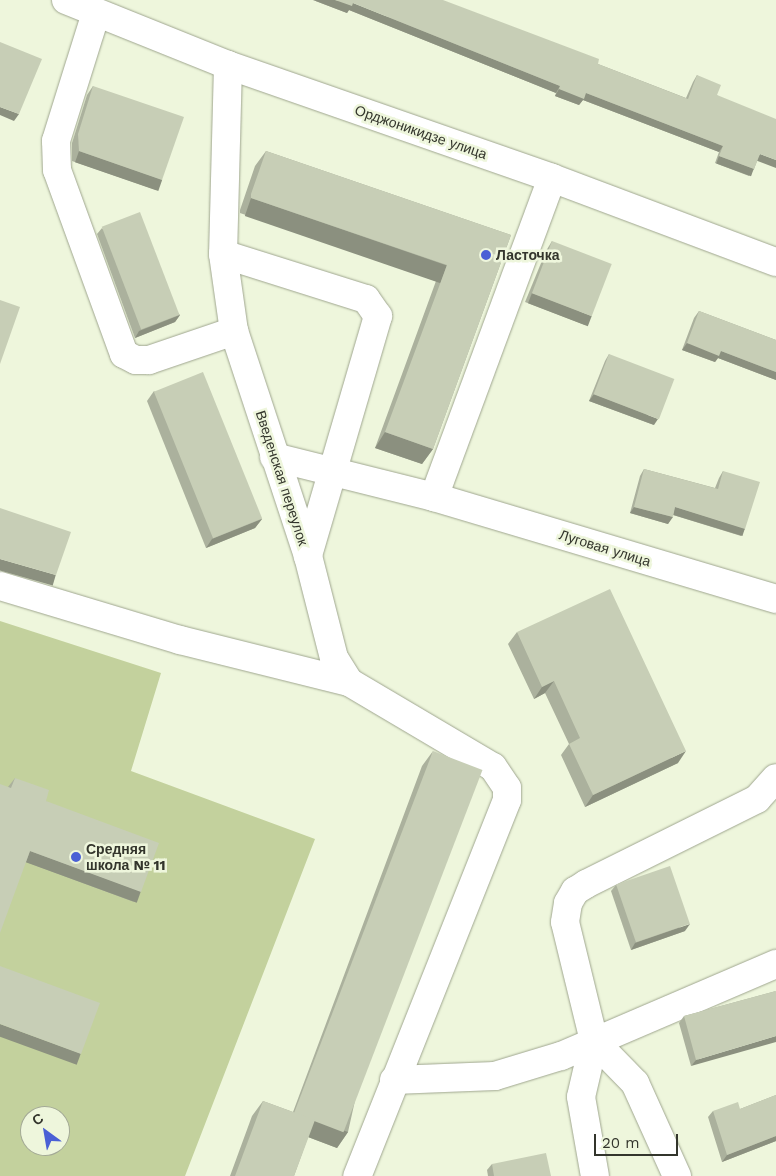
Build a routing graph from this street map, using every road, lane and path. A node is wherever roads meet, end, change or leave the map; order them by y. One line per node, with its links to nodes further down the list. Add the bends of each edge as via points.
1 (66, 0): 2 (street, Орджоникидзе улица)
2 (96, 12): 3 (street, Орджоникидзе улица); 7 (street, via 56,141 58,170 124,354 136,360 149,360)
3 (228, 65): 4 (street, Орджоникидзе улица); 5 (street, Введенская переулок)
4 (552, 178): 6 (street, Орджоникидзе улица); 10 (street)
5 (223, 254): 7 (street, Введенская переулок); 9 (street, via 366,299 378,316)
6 (776, 262)
7 (234, 331): 8 (street, Введенская переулок)
8 (274, 457): 9 (street, Луговая улица); 11 (street, Введенская переулок)
9 (334, 472): 10 (street, Луговая улица); 11 (street)
10 (434, 497): 13 (street, Луговая улица)
11 (308, 556): 14 (street, Введенская переулок, via 334,658)
12 (0, 586): 14 (street, via 180,640)
13 (776, 599)
14 (349, 682): 18 (street, Введенская переулок, via 493,767 507,788 507,800)
15 (776, 778): 17 (street, via 757,799 575,891 568,903 565,922)
16 (776, 964): 17 (street)
17 (594, 1041): 18 (street, via 561,1056 495,1076); 20 (street, via 581,1098); 21 (street, via 635,1083)
18 (394, 1080): 19 (street)
19 (357, 1176)
20 (595, 1176)
21 (677, 1176)

